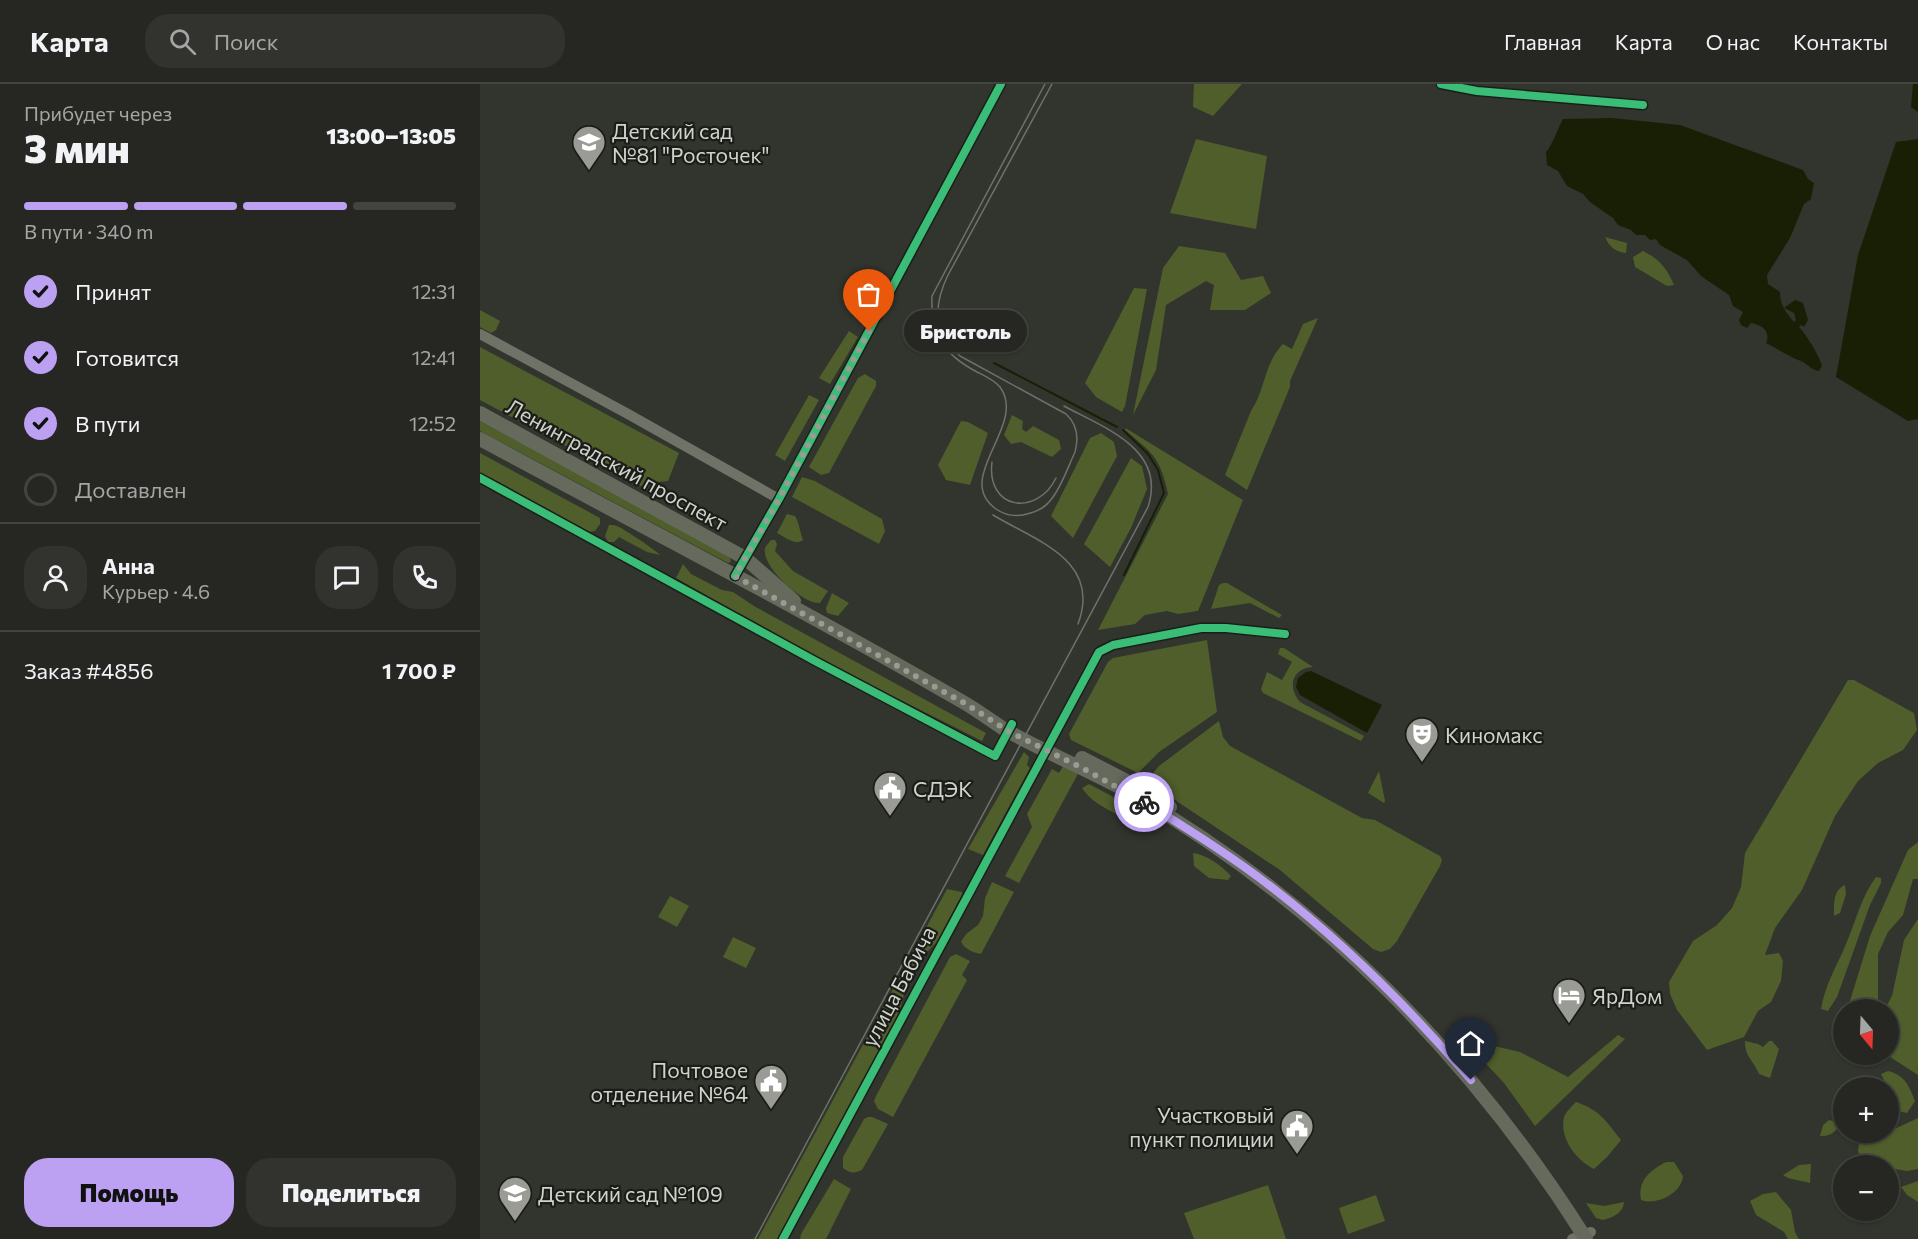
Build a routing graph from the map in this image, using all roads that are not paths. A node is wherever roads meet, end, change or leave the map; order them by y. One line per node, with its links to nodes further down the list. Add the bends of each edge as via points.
1 (1001, 84): 8 (street)
2 (1441, 84): 3 (street, via 1477,91)
3 (1643, 105)
4 (480, 334): 8 (street)
5 (480, 413): 9 (main road, Ленинградский проспект)
6 (480, 439): 10 (main road, Ленинградский проспект)
7 (480, 478): 13 (street, via 995,756)
8 (779, 499): 9 (street)
9 (745, 558): 10 (street); 11 (main road, Ленинградский проспект)
10 (735, 576): 11 (main road, Ленинградский проспект)
11 (816, 620): 13 (main road, Ленинградский проспект)
12 (1285, 634): 14 (street, улица Бабича, via 1201,628 1110,645 1095,658)
13 (1010, 728): 14 (main road, Ленинградский проспект)
14 (1048, 746): 15 (main road, Ленинградский проспект, via 1245,867 1333,938 1416,1018 1483,1094); 16 (street, улица Бабича)
15 (1586, 1237)
16 (783, 1239)

